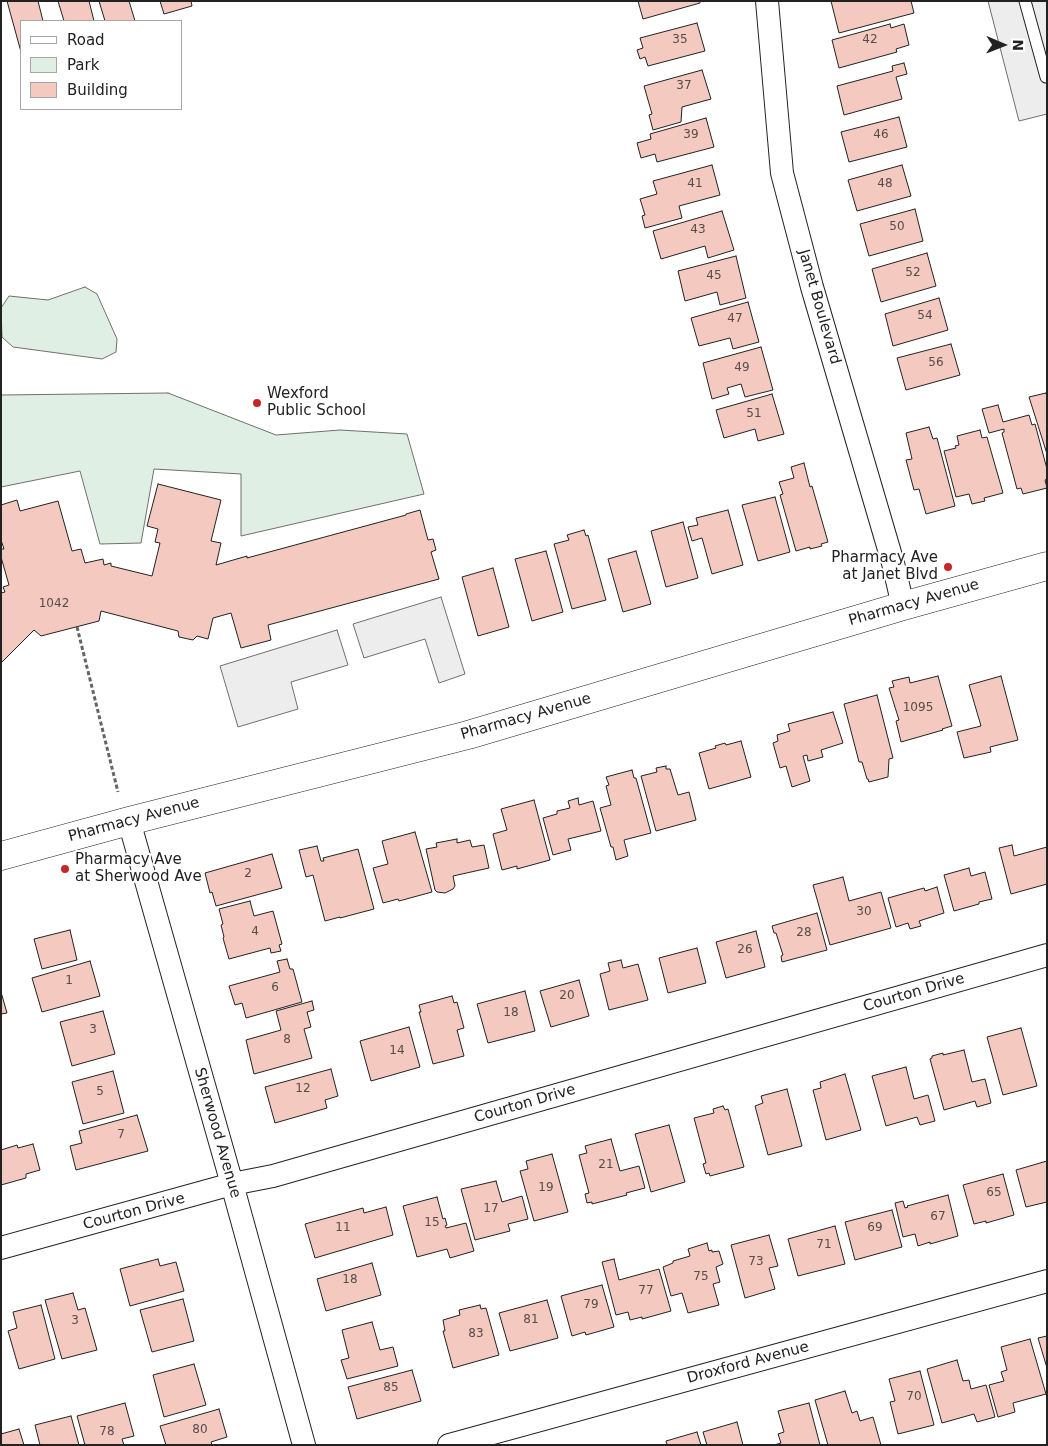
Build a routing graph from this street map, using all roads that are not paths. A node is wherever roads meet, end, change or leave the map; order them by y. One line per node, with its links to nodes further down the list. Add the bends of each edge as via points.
1 (767, 1): 5 (street, Janet Boulevard, via 782,173)
2 (1025, 1): 3 (lane)
3 (1047, 76)
4 (1047, 566): 5 (street, Pharmacy Avenue)
5 (903, 606): 6 (street, Pharmacy Avenue, via 468,735)
6 (129, 821): 7 (street, Pharmacy Avenue); 9 (street, Sherwood Avenue)
7 (1, 856)
8 (1047, 955): 9 (street, Courton Drive, via 292,1170)
9 (232, 1184): 10 (street, Courton Drive); 12 (street, Sherwood Avenue)
10 (1, 1248)
11 (1047, 1281): 13 (street, Droxford Avenue)
12 (304, 1445)
13 (449, 1445)

